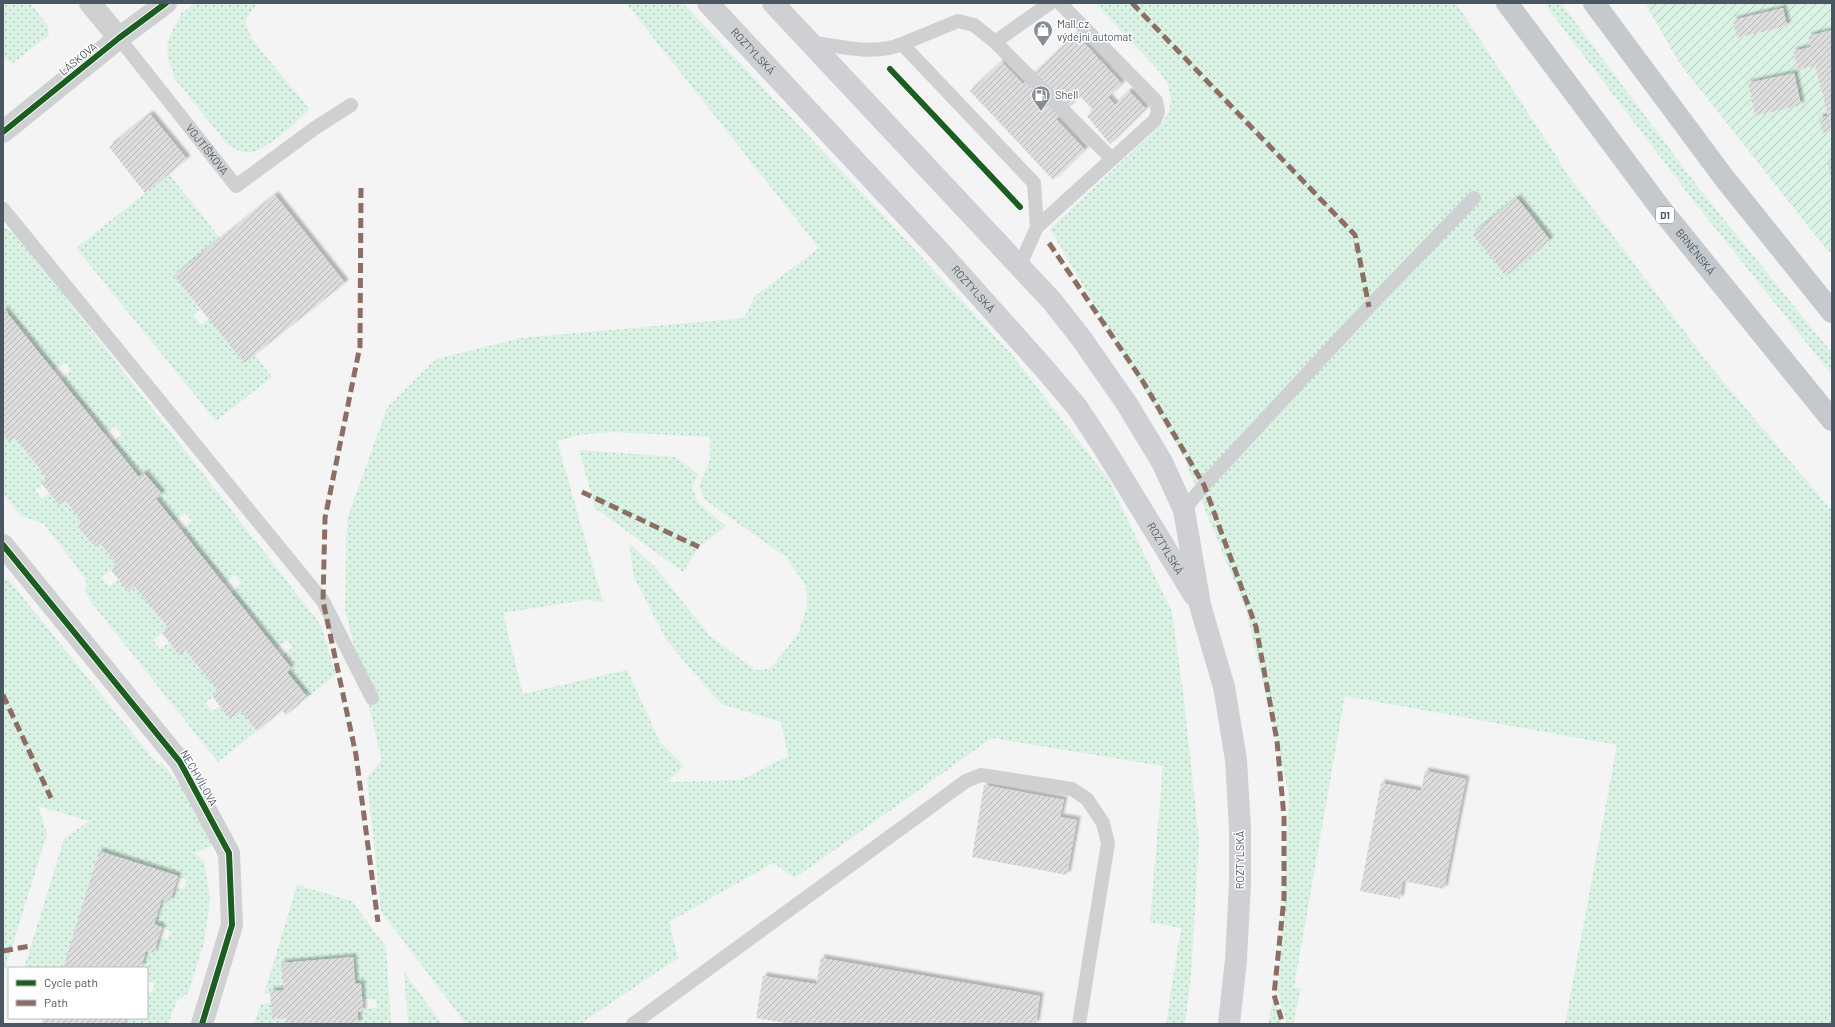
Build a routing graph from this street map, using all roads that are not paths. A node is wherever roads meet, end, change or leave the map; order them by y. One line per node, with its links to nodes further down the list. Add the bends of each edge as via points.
1 (90, 3): 9 (street, VOJTÍŠKOVA)
2 (166, 3): 9 (street, LÁSKOVA)
3 (708, 3): 24 (main road, ROZTYLSKÁ, via 947,260 1077,407)
4 (773, 3): 10 (main road, ROZTYLSKÁ)
5 (1050, 3): 11 (lane)
6 (1060, 3): 15 (lane, via 1156,101 1158,112 1155,120)
7 (1507, 3): 21 (highway, BRNĚNSKÁ / D1, via 1664,213)
8 (1594, 3): 20 (highway, via 1725,179)
9 (119, 38): 13 (lane, VOJTÍŠKOVA, via 236,186); 14 (street, LÁSKOVA)
10 (809, 42): 12 (lane, via 873,50); 19 (main road, ROZTYLSKÁ)
11 (995, 42): 12 (lane, via 974,25 958,21); 15 (lane)
12 (902, 44): 18 (lane, via 1034,183)
13 (352, 104)
14 (3, 132)
15 (1112, 159): 18 (lane)
16 (1474, 198): 22 (lane, via 1369,307 1204,485)
17 (3, 209): 25 (lane, via 323,600)
18 (1037, 227): 19 (lane)
19 (1020, 266): 22 (main road, ROZTYLSKÁ, via 1081,338 1127,404 1162,462)
20 (1832, 312)
21 (1832, 420)
22 (1184, 510): 24 (main road, ROZTYLSKÁ)
23 (4, 549): 26 (street, NECHVÍLOVA, via 180,762 229,853 232,925)
24 (1200, 605): 29 (main road, ROZTYLSKÁ, via 1224,687 1236,760 1240,883 1236,960)
25 (372, 698)
26 (202, 1024)
27 (633, 1024): 28 (lane, via 966,781 981,775 1072,789 1087,799 1103,823 1108,843)
28 (1079, 1024)
29 (1229, 1024)

